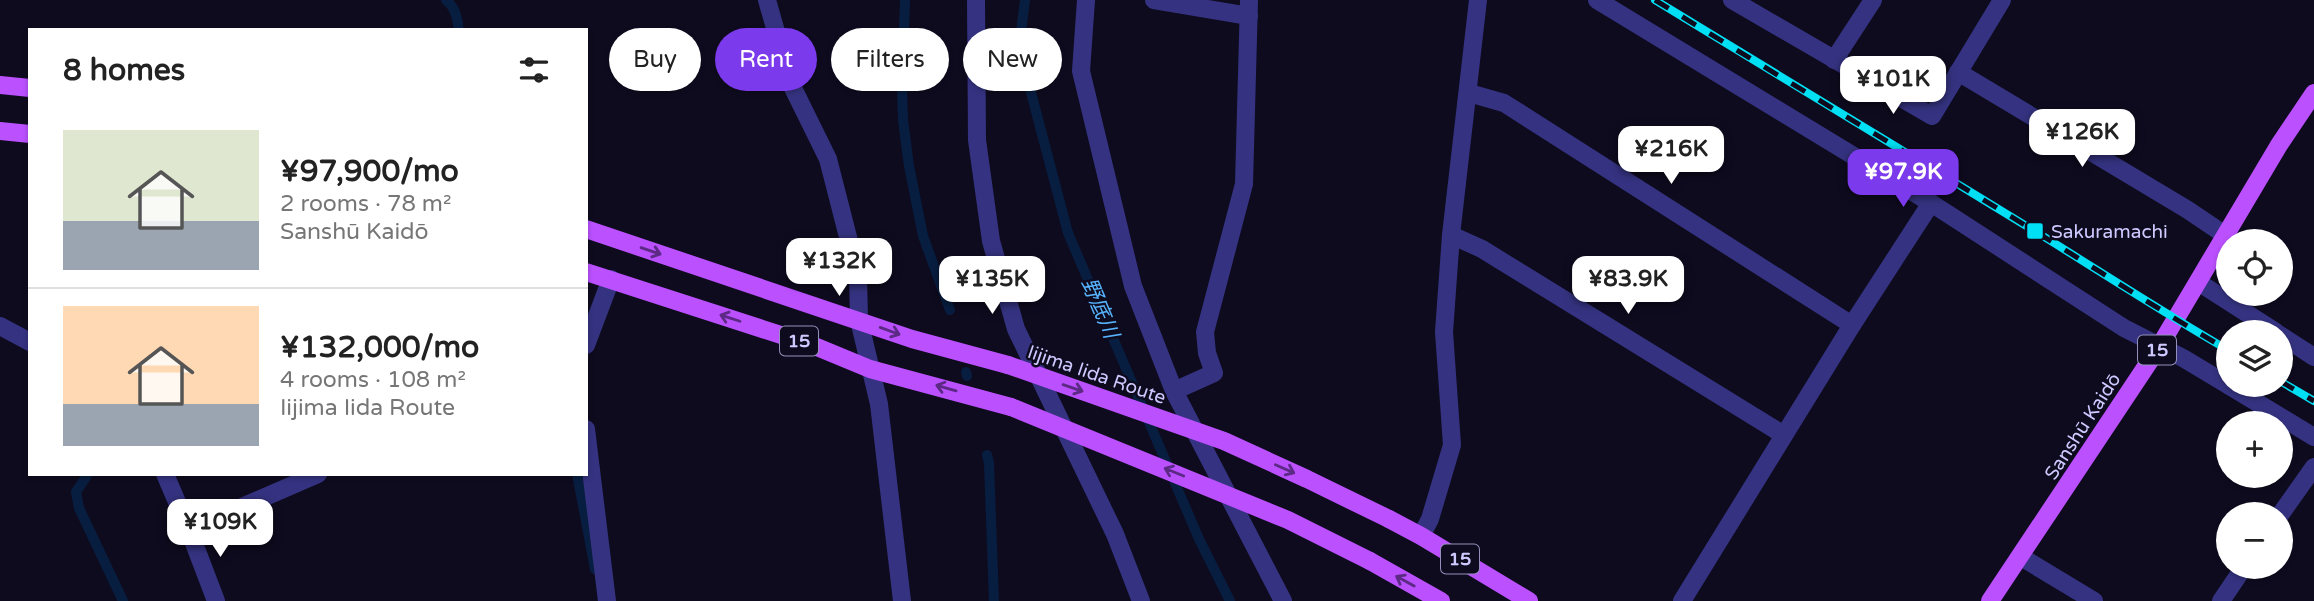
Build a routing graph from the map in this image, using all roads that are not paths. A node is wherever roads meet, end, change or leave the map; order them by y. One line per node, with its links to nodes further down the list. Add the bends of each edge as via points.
1 (767, 0): 28 (street, via 791,84 828,159 858,276)
2 (976, 0): 55 (street, via 977,139 991,241 1016,329 1115,534)
3 (1086, 0): 39 (street, via 1081,71 1133,286)
4 (1154, 0): 10 (street)
5 (1478, 0): 15 (street)
6 (1597, 0): 19 (street)
7 (1732, 0): 11 (street)
8 (1873, 0): 11 (street)
9 (2002, 0): 12 (street)
10 (1249, 8): 39 (street, via 1244,184 1205,332 1214,373)
11 (1834, 60): 12 (street, via 1932,116)
12 (1958, 72): 20 (street)
13 (0, 85): 14 (main road)
14 (28, 88)
15 (1469, 93): 23 (street); 30 (street, via 1504,103)
16 (2314, 93): 21 (main road, Sanshū Kaidō / 15)
17 (0, 131): 18 (main road)
18 (28, 134)
19 (1931, 204): 30 (street); 35 (street)
20 (2216, 229)
21 (2229, 229)
22 (588, 230): 28 (main road, Iijima Iida Route / 15, one-way to 28)
23 (1451, 235): 41 (street, via 1482,249); 49 (street, via 1444,332 1452,445)
24 (2216, 251): 27 (main road, Sanshū Kaidō / 15)
25 (588, 273): 26 (main road, 15)
26 (611, 279): 32 (street); 37 (main road, 15, one-way to 26, via 812,345)
27 (2198, 282): 29 (street); 35 (main road, Sanshū Kaidō / 15)
28 (859, 320): 37 (street); 49 (main road, Iijima Iida Route / 15, one-way to 49, bridge, via 1008,365 1224,441)
29 (2257, 320)
30 (1852, 325): 41 (street)
31 (0, 326): 33 (street)
32 (588, 340)
33 (28, 341)
34 (2293, 343): 36 (street)
35 (2158, 347): 38 (street); 50 (main road, Sanshū Kaidō / 15)
36 (2314, 357)
37 (870, 369): 54 (street, via 879,404); 57 (main road, 15, one-way to 37, bridge, via 1289,520 1011,407)
38 (2216, 378)
39 (1174, 391): 56 (street)
40 (2248, 397): 42 (street)
41 (1784, 435): 59 (street)
42 (2314, 437)
43 (588, 445): 53 (street)
44 (2314, 467): 47 (street)
45 (166, 476): 48 (street)
46 (313, 476): 48 (street)
47 (2290, 502)
48 (189, 530): 52 (street)
49 (1421, 536): 58 (main road, Iijima Iida Route / 15)
50 (2021, 557): 60 (main road, Sanshū Kaidō / 15); 61 (street)
51 (2236, 579): 62 (street)
52 (216, 601)
53 (607, 601)
54 (902, 601)
55 (1141, 601)
56 (1283, 601)
57 (1441, 601)
58 (1529, 601)
59 (1682, 601)
60 (1990, 601)
61 (2094, 601)
62 (2221, 601)

